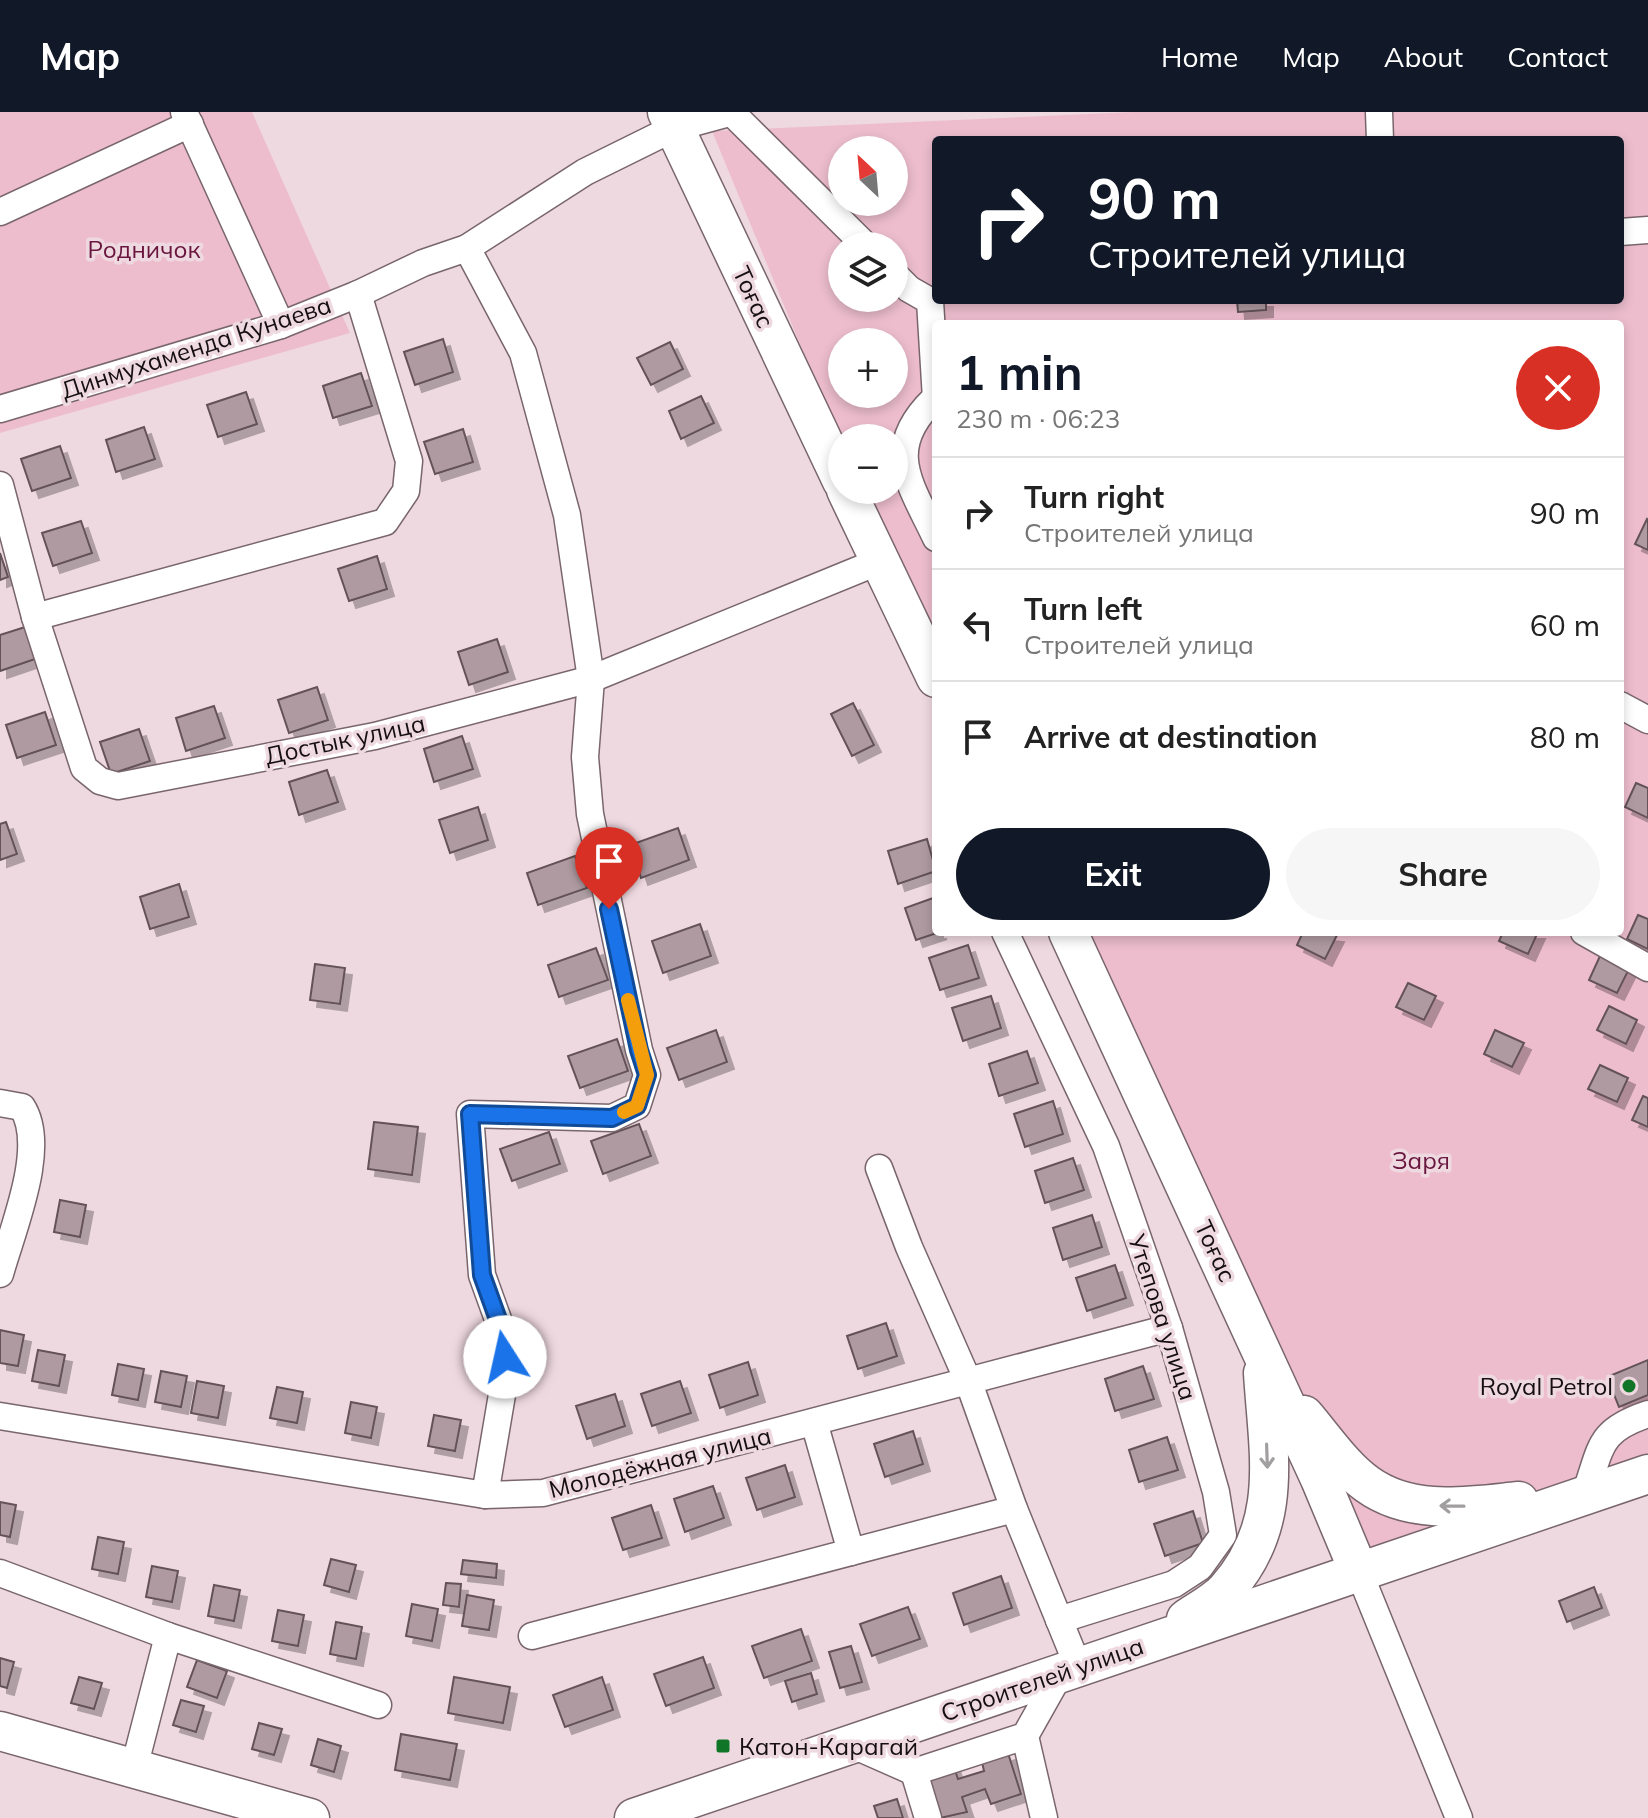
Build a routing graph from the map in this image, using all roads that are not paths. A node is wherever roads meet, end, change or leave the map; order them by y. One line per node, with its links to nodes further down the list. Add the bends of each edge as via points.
1 (732, 112): 4 (street, Динмухаменда Кунаева); 8 (street)
2 (1379, 112): 5 (street)
3 (187, 118): 6 (street); 15 (street)
4 (670, 120): 10 (street, Динмухаменда Кунаева); 19 (highway, Тоғас)
5 (1380, 136)
6 (0, 212)
7 (1648, 230): 9 (street)
8 (852, 232)
9 (1624, 232)
10 (467, 248): 14 (street, Динмухаменда Кунаева); 26 (street, via 523,353 567,515)
11 (908, 283): 13 (street)
12 (908, 286): 16 (street, via 930,301)
13 (932, 286)
14 (358, 294): 15 (street, Динмухаменда Кунаева); 24 (street, via 409,461 406,491 385,522)
15 (281, 325): 18 (street, Динмухаменда Кунаева)
16 (932, 340)
17 (932, 402): 22 (street, via 915,417 902,449 912,488)
18 (0, 409)
19 (828, 452)
20 (0, 485): 24 (street, Достык улица)
21 (853, 504): 23 (highway)
22 (932, 530)
23 (880, 561): 25 (highway); 26 (street, Достык улица)
24 (35, 617): 26 (street, Достык улица, via 84,768 100,781 118,786 375,736)
25 (932, 670)
26 (591, 679): 45 (street, via 585,757 590,814 647,1075 637,1106 612,1118 470,1114 482,1275 504,1336 505,1377)
27 (1624, 707): 28 (street)
28 (1648, 720)
29 (1007, 936): 36 (street, Утепова улица, via 1106,1146)
30 (1070, 936): 37 (highway, Тоғас)
31 (1591, 936): 32 (street)
32 (1648, 968)
33 (0, 1103): 35 (street, via 22,1107 33,1133 32,1158)
34 (879, 1168): 38 (street)
35 (0, 1274)
36 (1169, 1328): 38 (street, Молодёжная улица); 50 (street, Утепова улица, via 1216,1492 1223,1535 1200,1567 1174,1584)
37 (1261, 1350): 39 (highway, Тоғас); 53 (highway, one-way to 53, via 1268,1501 1258,1547 1225,1592)
38 (969, 1383): 42 (street, Молодёжная улица); 46 (street)
39 (1279, 1388): 44 (highway, one-way to 39, via 1459,1507 1409,1504 1367,1484); 48 (highway, Тоғас)
40 (1648, 1414): 44 (street, via 1606,1434)
41 (0, 1416): 45 (street, Молодёжная улица)
42 (814, 1422): 45 (street, Молодёжная улица, via 543,1493); 47 (street)
43 (1648, 1474): 44 (highway)
44 (1585, 1494): 48 (highway, Строителей улица)
45 (485, 1495)
46 (1014, 1509): 47 (street); 50 (street)
47 (851, 1552): 52 (street)
48 (1359, 1572): 53 (highway, Строителей улица); 65 (street)
49 (0, 1573): 51 (street)
50 (1059, 1620): 54 (street)
51 (168, 1636): 55 (street); 59 (street)
52 (532, 1636)
53 (1157, 1639): 54 (highway, Строителей улица)
54 (1069, 1668): 57 (street); 58 (highway, Строителей улица)
55 (378, 1705)
56 (0, 1731): 59 (highway)
57 (1025, 1736): 60 (street); 64 (street)
58 (853, 1745): 60 (street); 62 (highway, Строителей улица)
59 (134, 1768): 61 (highway)
60 (914, 1772): 63 (street)
61 (310, 1818)
62 (634, 1818)
63 (928, 1818)
64 (1044, 1818)
65 (1459, 1818)

